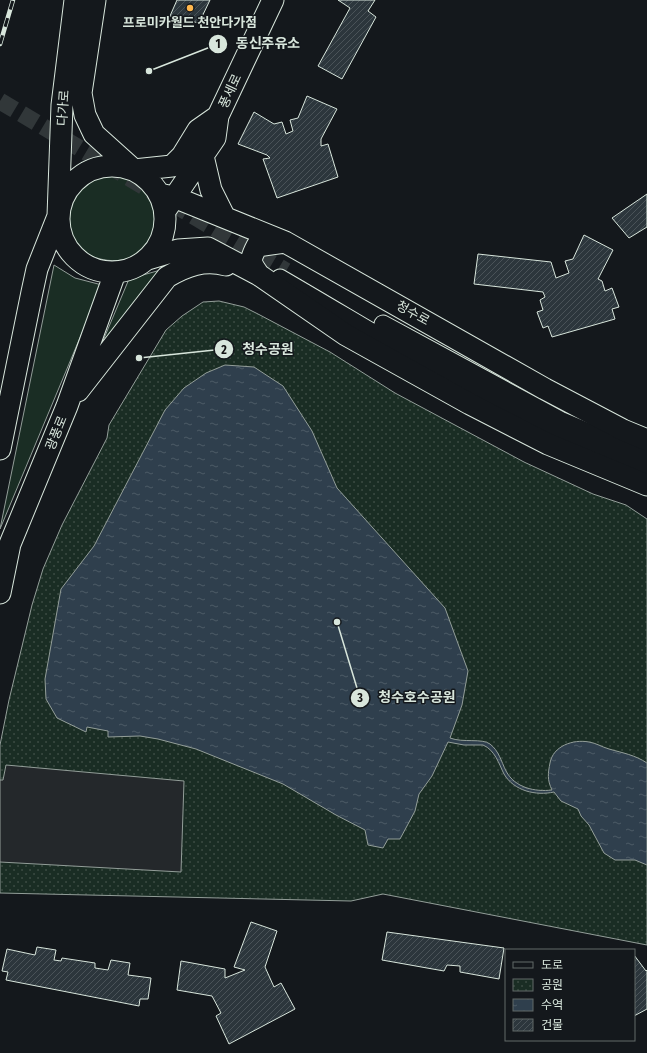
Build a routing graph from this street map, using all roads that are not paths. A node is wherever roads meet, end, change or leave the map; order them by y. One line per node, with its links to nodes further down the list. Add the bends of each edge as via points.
1 (75, 0): 4 (street, 다가로)
2 (95, 0): 7 (street, 다가로, via 81,93 85,115 94,134)
3 (273, 0): 5 (street, 풍세로)
4 (62, 105): 9 (street, 다가로); 15 (street)
5 (218, 116): 6 (street, 풍세로, via 214,138); 7 (street, 풍세로, via 198,130 182,156 172,166)
6 (203, 156): 8 (street, 풍세로); 10 (street, via 211,190)
7 (134, 170): 8 (street, via 149,180); 9 (street, via 106,166 84,173 70,184 62,199)
8 (166, 200): 10 (street, 청수로); 12 (street, via 165,228 159,244)
9 (58, 216): 13 (street, via 60,234 65,245 81,263 97,271); 15 (street, via 37,269)
10 (224, 216): 11 (street, 청수로)
11 (286, 242): 14 (street, via 257,246 251,257 251,264); 17 (street, 청수로, via 545,389)
12 (148, 259): 13 (street, via 133,268); 14 (street, via 178,250 208,248)
13 (115, 272): 16 (street, 광풍로)
14 (259, 275): 16 (street, via 217,263 201,263 184,267 167,277); 21 (street, via 346,335 470,404 548,444)
15 (32, 292): 18 (street)
16 (67, 406): 22 (street, 광풍로, via 10,544)
17 (647, 440)
18 (0, 449)
19 (647, 457): 20 (street, via 560,420 283,274 466,385 514,411 555,432)
20 (647, 470)
21 (647, 485)
22 (0, 593)

